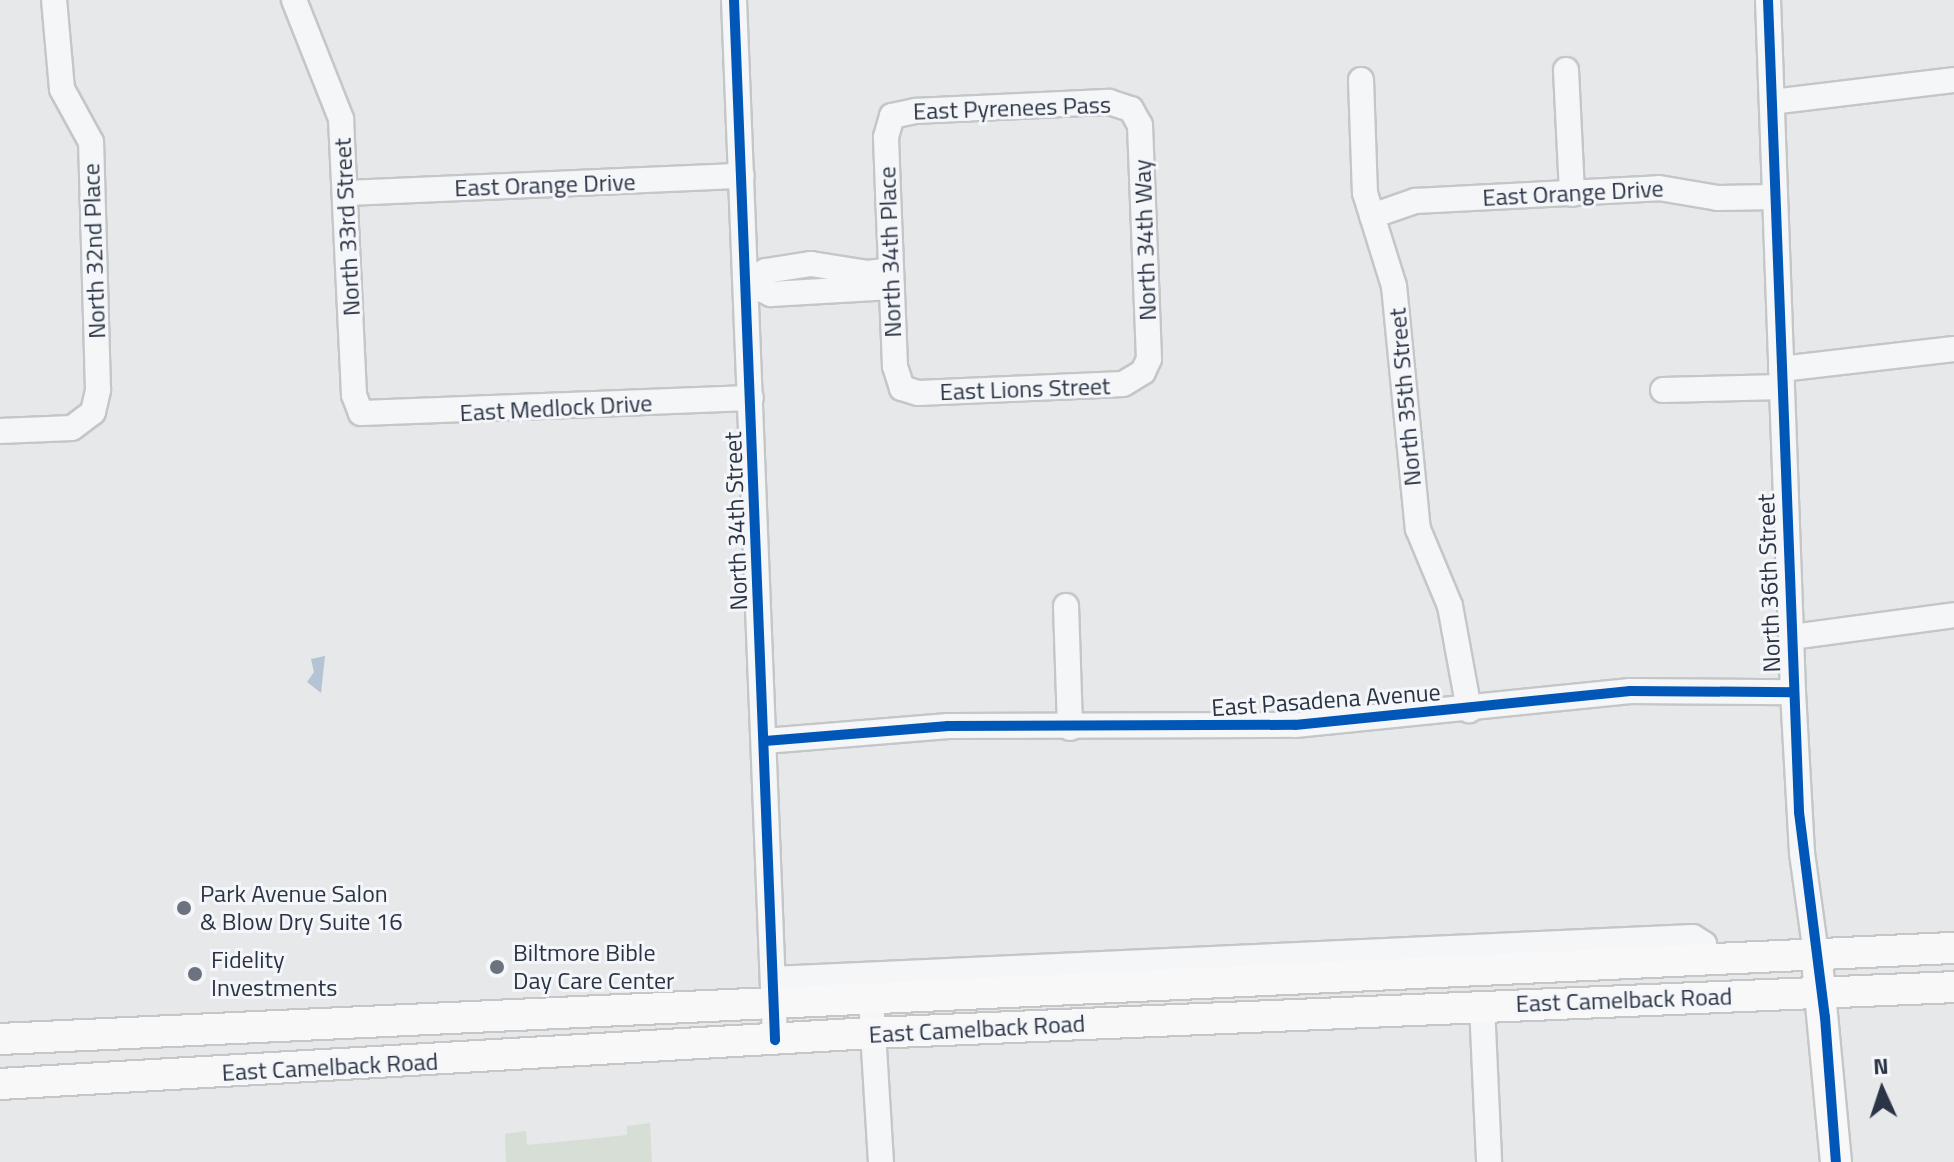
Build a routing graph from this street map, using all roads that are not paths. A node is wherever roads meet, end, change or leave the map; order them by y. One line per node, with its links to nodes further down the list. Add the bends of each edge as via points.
1 (54, 0): 27 (street, North 32nd Place, via 62,89 91,142 98,390 93,412 72,428)
2 (294, 0): 12 (street, North 33rd Street, via 341,119)
3 (734, 0): 11 (street, North 34th Street)
4 (1768, 0): 8 (street, North 36th Street)
5 (1566, 70): 13 (street)
6 (1361, 80): 15 (street, North 35th Street, via 1365,193)
7 (1954, 80): 8 (street)
8 (1772, 102): 14 (street, North 36th Street)
9 (1131, 109): 10 (street, East Pyrenees Pass, via 1109,102); 21 (street, North 34th Way, via 1140,125 1145,226 1149,359)
10 (892, 116): 17 (street, North 34th Place, via 886,137)
11 (742, 176): 12 (street, East Orange Drive); 18 (street, North 34th Street)
12 (348, 193): 26 (street, North 33rd Street, via 354,395)
13 (1572, 194): 14 (street, East Orange Drive, via 1659,188 1718,198); 15 (street, East Orange Drive, via 1415,201)
14 (1775, 197): 22 (street, North 36th Street)
15 (1372, 216): 32 (street, North 35th Street, via 1394,286 1418,529 1450,606)
16 (811, 264): 17 (street); 18 (street, via 766,271); 19 (street)
17 (892, 278): 19 (street); 23 (street, North 34th Place, via 895,366)
18 (746, 282): 19 (street, via 771,294); 25 (street, North 34th Street)
19 (812, 292)
20 (1954, 349): 22 (street)
21 (1143, 372): 23 (street, East Lions Street, via 1123,384 918,393)
22 (1781, 378): 24 (street); 30 (street, North 36th Street)
23 (902, 388)
24 (1663, 390)
25 (751, 398): 26 (street, East Medlock Drive); 34 (street, North 34th Street)
26 (361, 413)
27 (0, 431)
28 (1066, 606): 33 (street)
29 (1954, 615): 30 (street)
30 (1792, 637): 31 (street, North 36th Street)
31 (1793, 692): 32 (street, East Pasadena Avenue, via 1630,691); 36 (street, North 36th Street, via 1802,853)
32 (1469, 710): 33 (street, East Pasadena Avenue, via 1295,725)
33 (1070, 728): 34 (street, East Pasadena Avenue, via 900,727)
34 (765, 741): 39 (street, North 34th Street)
35 (1954, 948): 36 (main road, East Camelback Road)
36 (1816, 954): 37 (main road, East Camelback Road); 40 (main road, North 36th Street)
37 (1294, 967): 39 (street, East Camelback Road); 41 (main road, East Camelback Road); 43 (main road)
38 (1954, 987): 40 (main road, East Camelback Road)
39 (773, 992): 41 (main road, East Camelback Road); 44 (main road, East Camelback Road); 47 (street, North 34th Street)
40 (1821, 992): 42 (main road, East Camelback Road); 52 (main road, North 36th Street)
41 (871, 999): 45 (street)
42 (1482, 1005): 43 (main road, East Camelback Road); 51 (street)
43 (1297, 1014): 45 (main road, East Camelback Road)
44 (408, 1019): 46 (main road, East Camelback Road); 48 (main road)
45 (872, 1033): 47 (main road, East Camelback Road); 50 (street)
46 (0, 1039)
47 (775, 1040): 48 (main road, East Camelback Road)
48 (408, 1063): 49 (main road, East Camelback Road)
49 (0, 1084)
50 (881, 1162)
51 (1489, 1162)
52 (1836, 1162)

